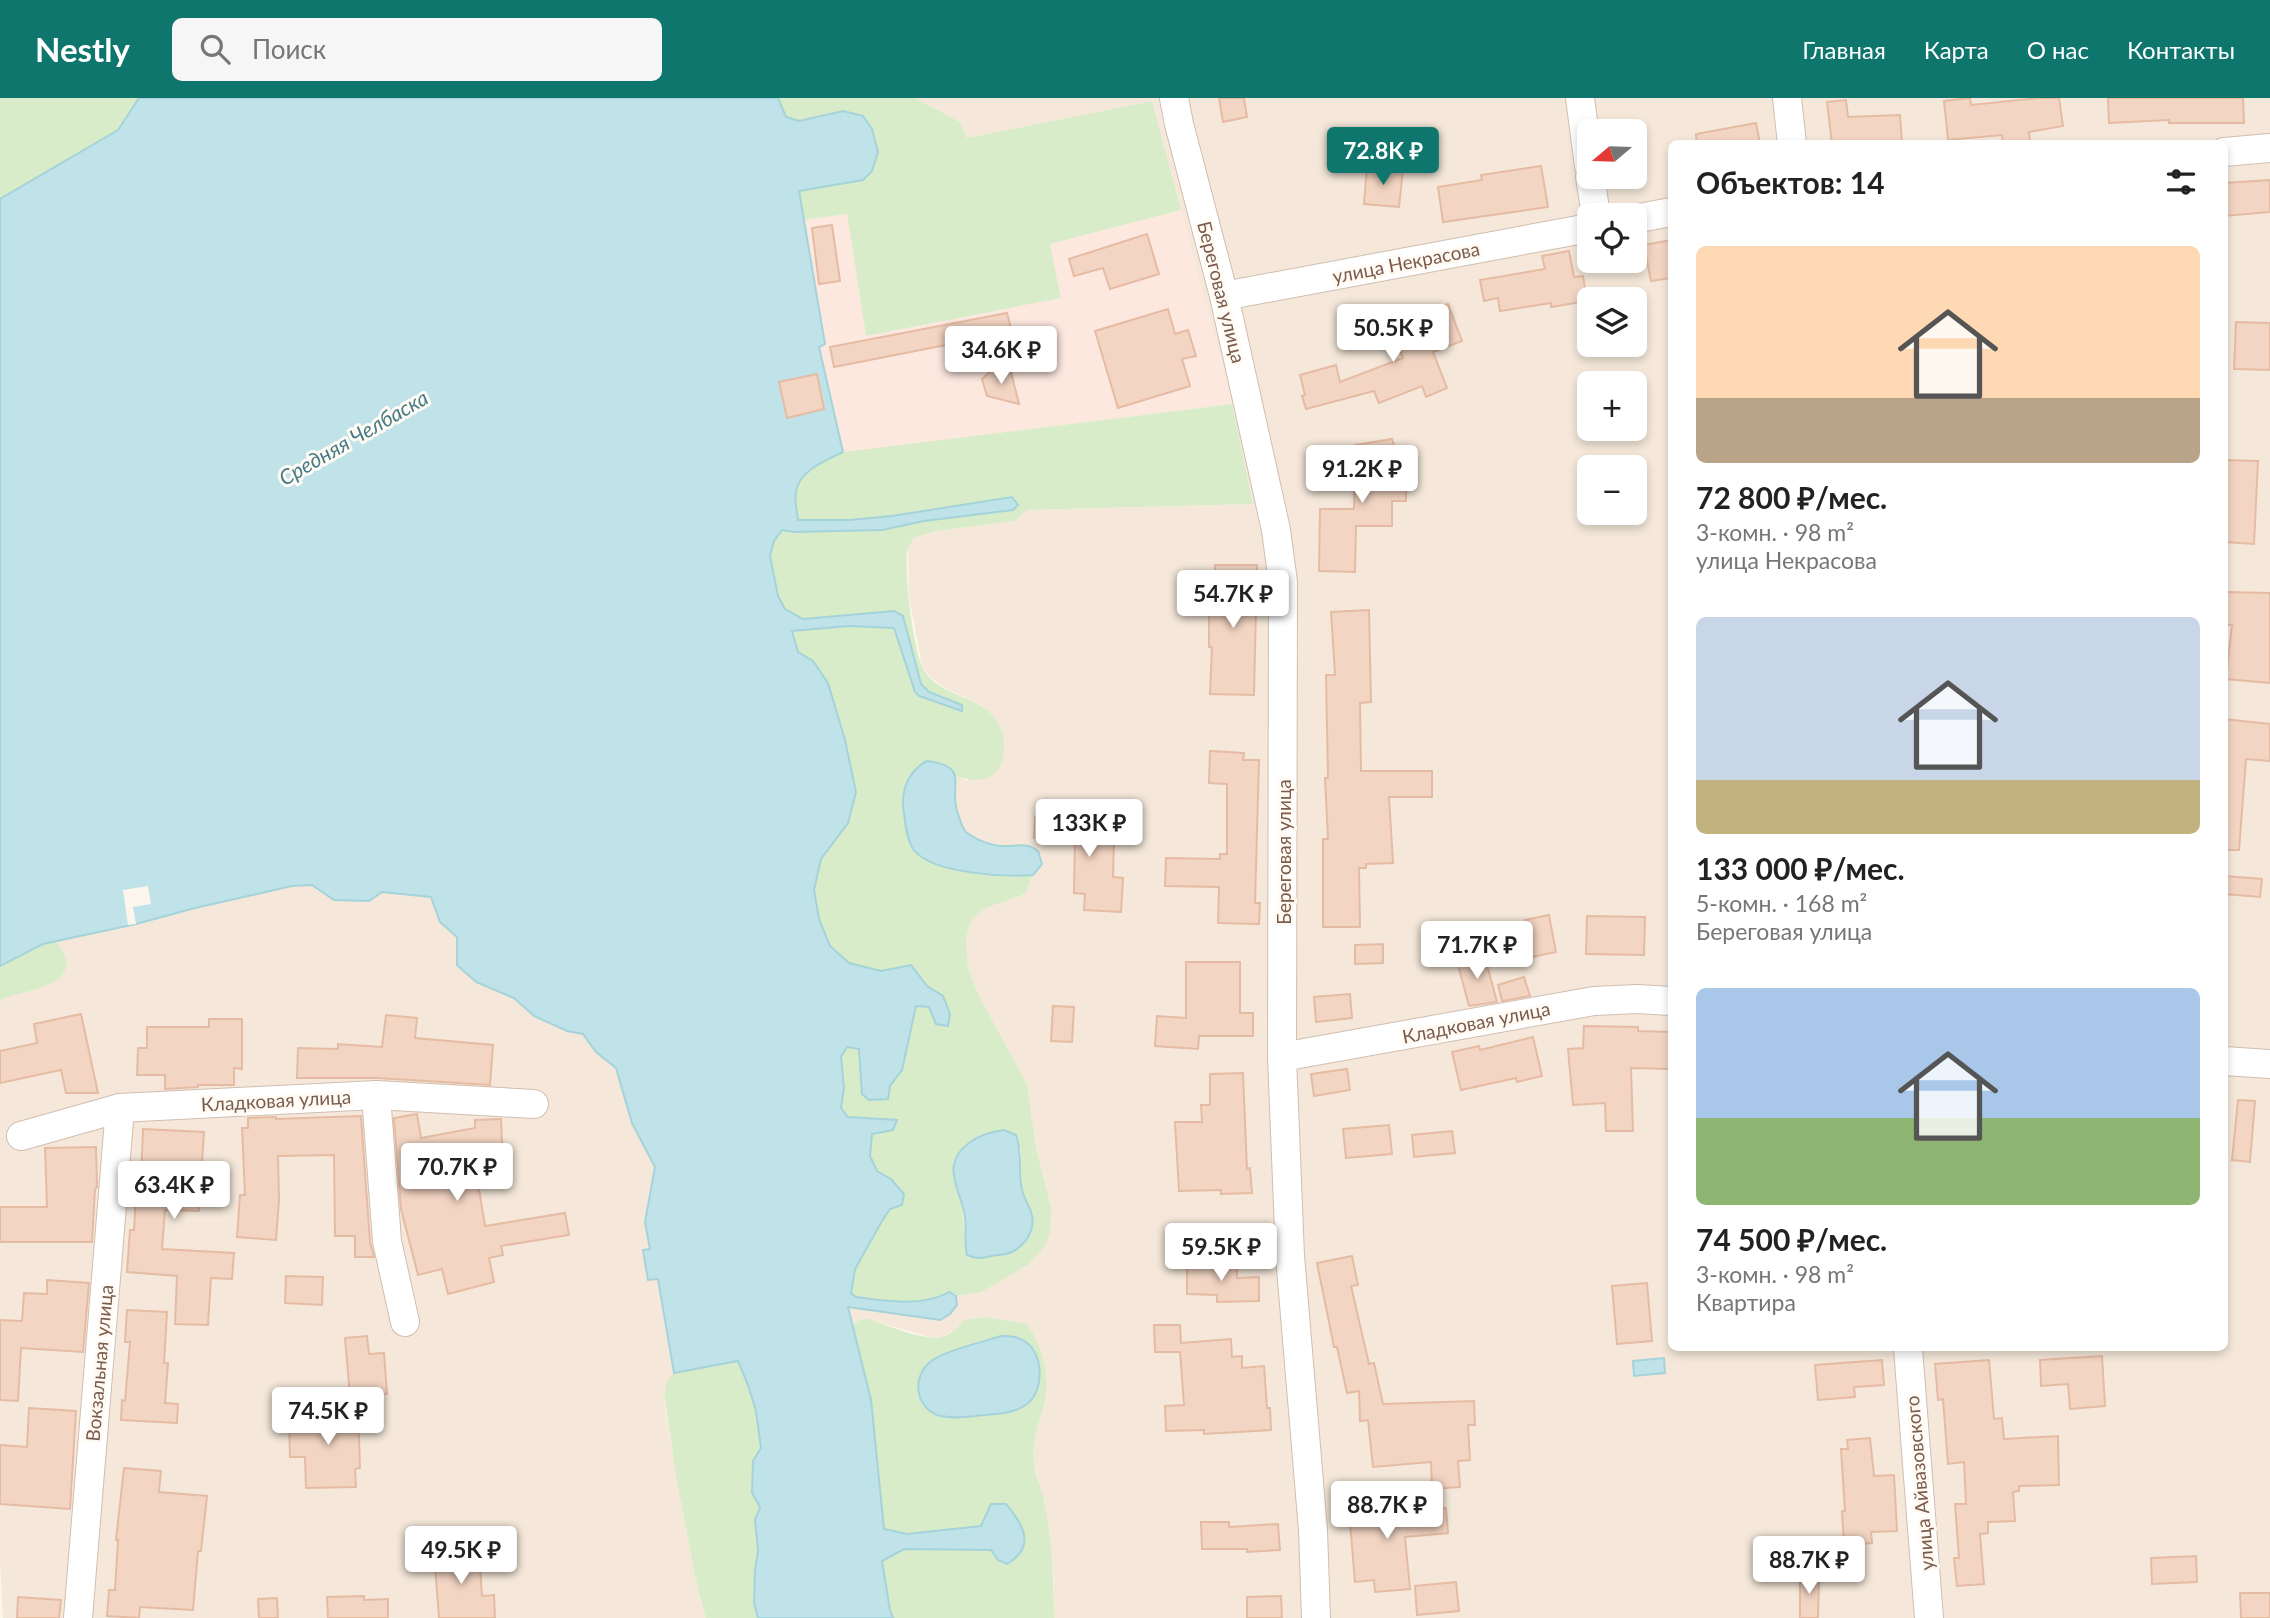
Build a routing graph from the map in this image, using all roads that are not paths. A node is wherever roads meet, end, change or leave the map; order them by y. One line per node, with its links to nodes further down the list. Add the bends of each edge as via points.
1 (1174, 98): 11 (street, Береговая улица)
2 (1580, 98): 4 (street)
3 (1787, 98): 5 (street)
4 (1583, 119)
5 (1792, 140)
6 (2270, 148): 7 (street)
7 (2228, 152)
8 (1668, 213): 9 (street)
9 (1647, 217)
10 (1577, 230): 11 (street, улица Некрасова)
11 (1224, 296): 13 (street, Береговая улица, via 1276,530 1283,582)
12 (1668, 1001): 13 (street, Кладковая улица, via 1594,1001)
13 (1282, 1057): 23 (street, Береговая улица, via 1290,1256)
14 (2269, 1059): 15 (street)
15 (2228, 1061)
16 (376, 1095): 17 (street, Кладковая улица); 18 (street, Кладковая улица); 20 (street, via 387,1241)
17 (534, 1104)
18 (120, 1108): 19 (street, Кладковая улица); 22 (street, Вокзальная улица)
19 (21, 1136)
20 (405, 1322)
21 (1908, 1351): 24 (street, улица Айвазовского)
22 (78, 1618)
23 (1317, 1618)
24 (1930, 1618)

